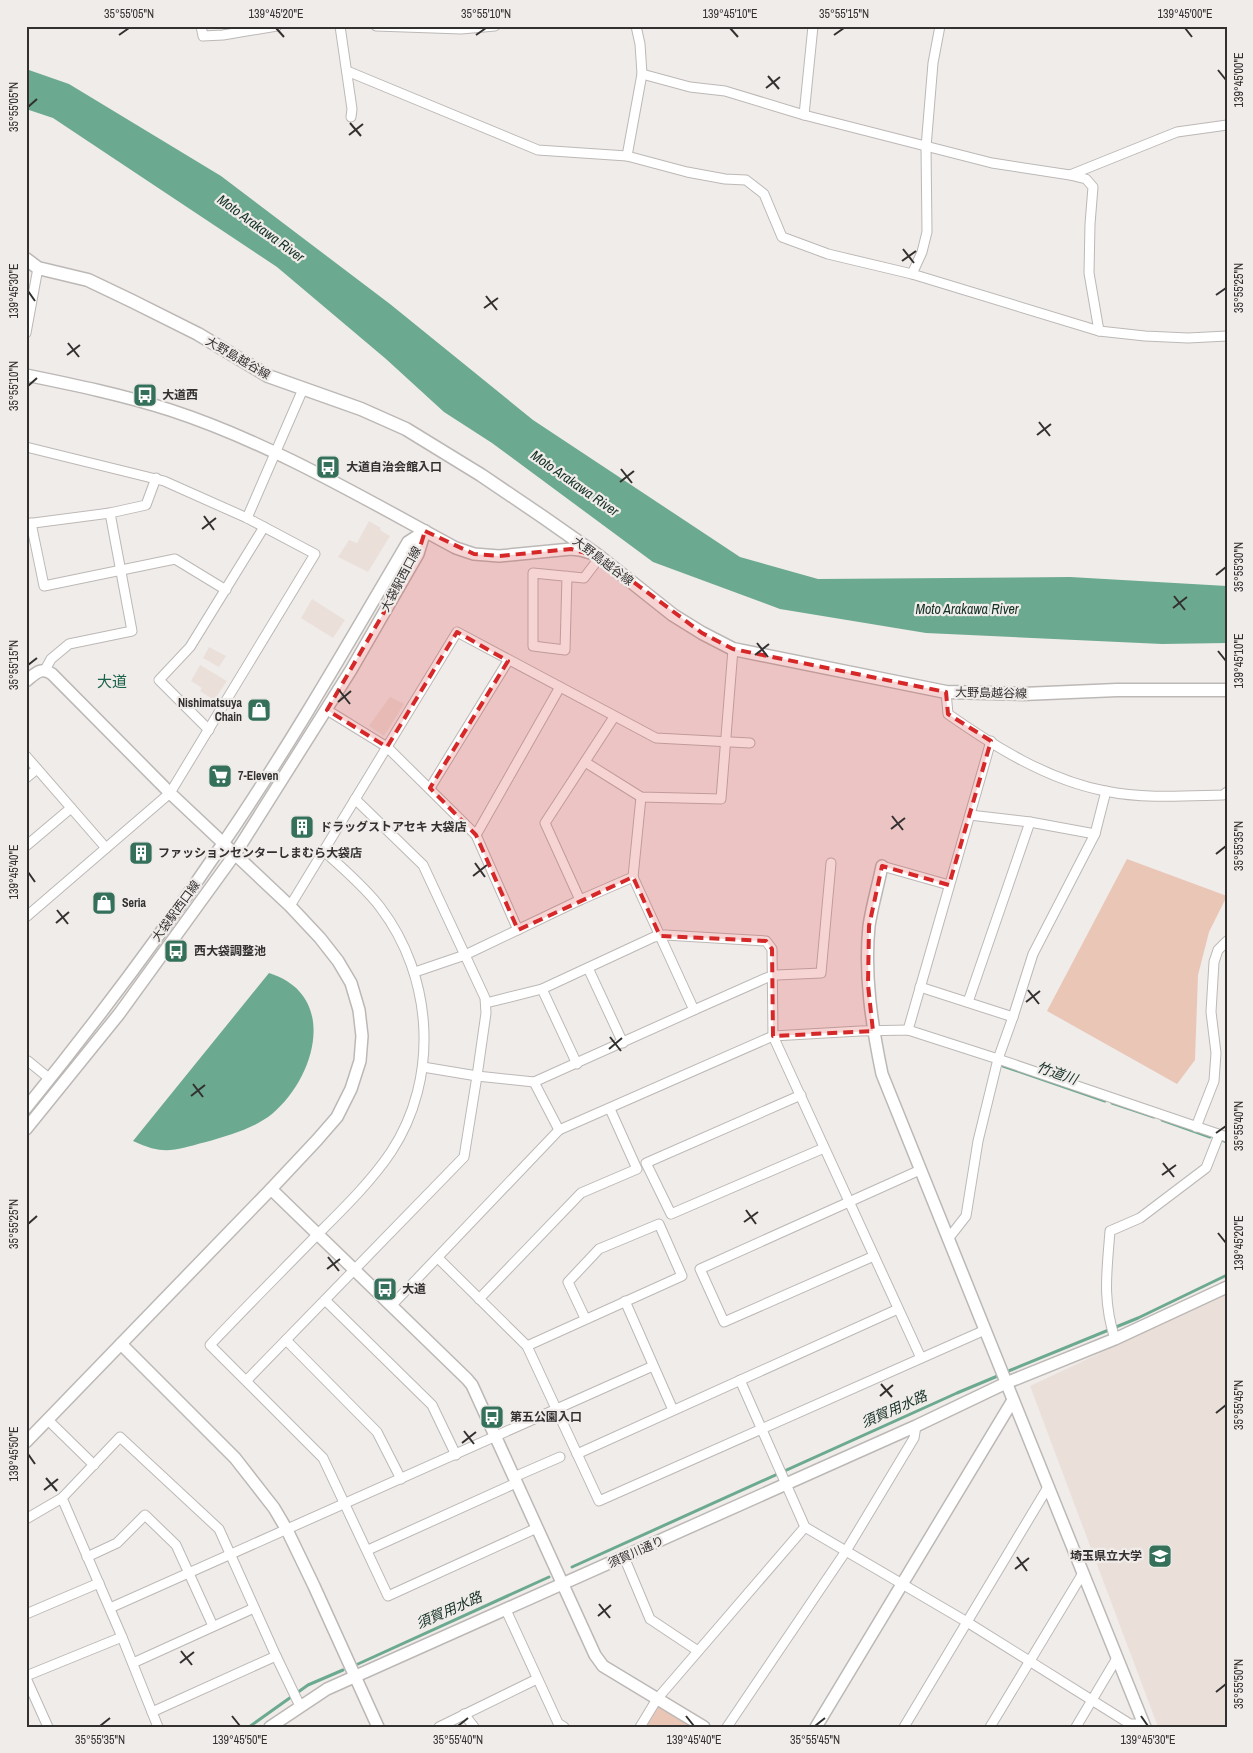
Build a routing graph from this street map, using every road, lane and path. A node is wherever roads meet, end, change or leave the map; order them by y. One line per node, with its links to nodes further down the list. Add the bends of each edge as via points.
1 (201, 26): 2 (street, via 202,36)
2 (277, 26)
3 (340, 26): 9 (street)
4 (376, 26): 5 (street, via 461,29)
5 (495, 26)
6 (636, 26): 10 (street)
7 (813, 26): 11 (street)
8 (940, 26): 14 (street, via 933,63)
9 (347, 71): 12 (street); 15 (street, via 538,150)
10 (642, 74): 11 (street, via 690,87 725,91); 15 (street)
11 (804, 115): 14 (street)
12 (351, 116)
13 (1227, 125): 16 (street, via 1177,132)
14 (926, 147): 16 (street); 19 (street, via 927,232)
15 (628, 156): 19 (street, via 688,172 746,180 764,194 782,237 828,254)
16 (1070, 175): 21 (street, via 1086,178 1093,187 1089,273)
17 (26, 259): 18 (main road, 大野島越谷線)
18 (38, 268): 20 (street); 25 (main road, 大野島越谷線, via 88,280 198,334 268,376)
19 (912, 274): 21 (street)
20 (28, 316): 22 (street)
21 (1099, 331): 23 (street, via 1188,338)
22 (26, 333)
23 (1227, 336)
24 (26, 376): 27 (street, via 119,396 170,411)
25 (303, 389): 27 (street); 34 (main road, 大野島越谷線, via 406,429 481,475)
26 (26, 447): 28 (street)
27 (275, 453): 30 (street); 33 (street)
28 (156, 478): 29 (street, via 146,505); 30 (street)
29 (110, 513): 31 (street); 35 (street)
30 (247, 518): 32 (street)
31 (29, 523): 35 (street, via 44,586)
32 (264, 527): 37 (street); 47 (street, via 316,554)
33 (424, 531): 34 (street, via 474,554 499,556 572,549); 45 (street, 大袋駅西口線, via 418,554); 67 (street, 大袋駅西口線, via 408,542)
34 (600, 557): 36 (street, via 584,578); 38 (main road, 大野島越谷線, via 673,614)
35 (121, 570): 37 (street, via 174,559); 40 (street, via 132,631 69,644 51,659)
36 (567, 576): 36 (street, via 533,573 533,646 565,650)
37 (226, 590): 47 (street, via 190,647 159,680)
38 (733, 649): 44 (main road, 大野島越谷線); 49 (street)
39 (508, 661): 42 (street); 51 (street, via 457,632); 56 (street)
40 (45, 670): 41 (street, via 38,671); 58 (street)
41 (26, 681)
42 (560, 687): 46 (street); 66 (street)
43 (1227, 690): 44 (main road, 大野島越谷線, via 1023,694)
44 (946, 692): 48 (street, via 948,714)
45 (327, 710): 51 (street); 71 (street, 大袋駅西口線)
46 (614, 717): 49 (street, via 656,738); 53 (street)
47 (209, 730): 58 (street)
48 (991, 741): 57 (street, via 1027,764); 63 (street)
49 (727, 742): 50 (street); 60 (street, via 721,799)
50 (750, 742)
51 (387, 746): 56 (street); 61 (street)
52 (26, 756): 54 (street)
53 (585, 762): 60 (street); 76 (street, via 545,823)
54 (37, 768): 55 (street); 62 (street)
55 (26, 778)
56 (430, 788): 66 (street)
57 (1106, 791): 59 (street, via 1140,796); 65 (street)
58 (170, 793): 67 (street); 69 (street)
59 (1226, 795)
60 (641, 797): 74 (street)
61 (355, 799): 70 (street); 82 (street, via 423,866)
62 (71, 808): 68 (street); 69 (street)
63 (970, 815): 64 (street); 75 (street)
64 (1030, 822): 65 (street); 89 (street)
65 (1095, 834): 91 (street, via 1033,954)
66 (476, 835): 79 (street)
67 (224, 843): 71 (street); 101 (street, 大袋駅西口線)
68 (26, 846)
69 (106, 848): 78 (street)
70 (324, 851): 77 (street); 84 (street, via 379,906)
71 (235, 854): 77 (street); 107 (street, 大袋駅西口線, via 119,1014)
72 (831, 863): 85 (street, via 821,974)
73 (882, 866): 75 (street); 93 (street, via 869,926 868,985)
74 (633, 877): 76 (street); 80 (street)
75 (949, 885): 86 (street)
76 (580, 900): 79 (street)
77 (290, 906): 112 (street, via 320,938 351,983 362,1036 360,1061 351,1089 336,1117)
78 (26, 916)
79 (518, 930): 82 (street)
80 (660, 936): 83 (street); 85 (street, via 766,941 772,949); 90 (street)
81 (1227, 941): 106 (street, via 1218,950 1214,962 1211,1012 1216,1053 1214,1081)
82 (465, 954): 84 (street); 88 (street)
83 (588, 968): 87 (street); 95 (street)
84 (415, 972): 99 (street, via 422,1003)
85 (772, 976): 90 (street); 94 (street)
86 (920, 987): 89 (street); 92 (street)
87 (542, 989): 88 (street); 98 (street)
88 (486, 1002): 100 (street)
89 (968, 1002): 91 (street)
90 (694, 1010): 95 (street)
91 (1013, 1017): 96 (street)
92 (908, 1030): 93 (street); 96 (street)
93 (873, 1031): 94 (street); 111 (street, via 882,1074)
94 (773, 1036): 103 (street); 105 (street)
95 (623, 1043): 98 (street)
96 (998, 1059): 106 (street); 115 (street, via 978,1141 966,1216)
97 (28, 1061): 101 (street)
98 (577, 1064): 102 (street)
99 (423, 1067): 100 (street); 114 (street, via 414,1104 394,1148 362,1188)
100 (477, 1076): 102 (street); 118 (street, via 464,1157)
101 (50, 1079): 104 (street, 大袋駅西口線)
102 (534, 1082): 108 (street)
103 (801, 1095): 110 (street); 110 (street, via 646,1163 671,1214)
104 (26, 1108)
105 (610, 1109): 108 (street); 120 (street, via 637,1169 581,1193)
106 (1196, 1127): 109 (street)
107 (26, 1130)
108 (560, 1130): 117 (street)
109 (1223, 1136): 127 (street, via 1206,1168 1140,1218 1110,1231 1106,1295 1108,1319)
110 (824, 1148): 113 (street)
111 (920, 1170): 113 (street); 115 (street)
112 (271, 1189): 114 (street); 129 (street)
113 (849, 1201): 116 (street); 116 (street, via 700,1269 724,1322)
114 (318, 1234): 118 (street); 133 (street, via 210,1344)
115 (948, 1239): 126 (street)
116 (874, 1256): 124 (street)
117 (438, 1258): 120 (street); 123 (street)
118 (354, 1270): 121 (street); 123 (street)
119 (1227, 1287): 127 (street, 須賀川通り)
120 (479, 1299): 130 (street)
121 (325, 1300): 128 (street); 144 (street, via 432,1405)
122 (625, 1301): 125 (street); 125 (street, via 682,1276 659,1224 599,1249 568,1282); 132 (street)
123 (392, 1305): 142 (street, via 472,1385)
124 (898, 1310): 131 (street); 134 (street)
125 (585, 1318): 130 (street)
126 (985, 1330): 131 (street); 135 (street)
127 (1115, 1339): 135 (street, 須賀川通り)
128 (286, 1340): 133 (street); 148 (street, via 378,1432)
129 (121, 1344): 139 (street); 157 (street, via 234,1458 269,1502)
130 (526, 1346): 137 (street)
131 (921, 1358): 141 (street)
132 (653, 1366): 137 (street); 138 (street)
133 (247, 1380): 153 (street, via 323,1458)
134 (740, 1380): 138 (street); 141 (street)
135 (1006, 1383): 136 (street); 140 (street, 須賀川通り)
136 (1013, 1400): 151 (street); 167 (street)
137 (556, 1410): 142 (street); 145 (street)
138 (673, 1410): 145 (street)
139 (48, 1420): 143 (street); 147 (street)
140 (916, 1426): 150 (street, 須賀川通り); 159 (street, via 914,1438)
141 (761, 1429): 145 (street, via 599,1501); 150 (street)
142 (495, 1437): 144 (street); 149 (street)
143 (26, 1442)
144 (456, 1454): 148 (street)
145 (577, 1454)
146 (560, 1457): 149 (street)
147 (94, 1465): 152 (street); 160 (street, via 120,1437 219,1529)
148 (401, 1479): 153 (street)
149 (515, 1480): 156 (street); 158 (street)
150 (786, 1484): 155 (street); 162 (street, 須賀川通り)
151 (1048, 1487): 163 (street); 172 (street)
152 (62, 1498): 154 (street); 161 (street)
153 (346, 1504): 157 (street); 158 (street)
154 (26, 1519)
155 (805, 1527): 159 (street); 175 (street)
156 (537, 1528): 158 (street, via 388,1596); 166 (street)
157 (286, 1530): 160 (street); 180 (street)
158 (368, 1550)
159 (846, 1551): 167 (street); 198 (street)
160 (231, 1556): 164 (street); 169 (street)
161 (87, 1557): 164 (street, via 117,1543 145,1515 176,1545); 165 (street)
162 (624, 1557): 166 (street, 須賀川通り); 175 (street, via 650,1619)
163 (1083, 1573): 177 (street); 178 (street)
164 (190, 1574): 168 (street); 173 (street)
165 (99, 1584): 168 (street); 171 (street)
166 (563, 1584): 170 (street, 須賀川通り); 183 (street, via 595,1655 604,1666)
167 (902, 1584): 172 (street); 199 (street)
168 (110, 1608): 174 (street)
169 (254, 1608): 173 (street); 176 (street)
170 (506, 1610): 180 (street, 須賀川通り); 182 (street)
171 (26, 1614)
172 (967, 1622): 178 (street); 200 (street)
173 (213, 1626): 179 (street)
174 (122, 1637): 179 (street); 181 (street)
175 (698, 1651): 183 (street)
176 (276, 1656): 185 (street); 186 (street)
177 (1117, 1658): 184 (street); 188 (street)
178 (1030, 1661): 184 (street); 201 (street)
179 (133, 1663): 186 (street)
180 (355, 1676): 185 (street, 須賀川通り); 192 (street)
181 (26, 1677): 189 (street)
182 (537, 1679): 187 (street); 195 (street, via 558,1724)
183 (657, 1699): 196 (street); 197 (street)
184 (1092, 1700): 188 (street, via 1130,1724); 202 (street)
185 (300, 1706): 191 (street, 須賀川通り)
186 (152, 1712): 190 (street)
187 (464, 1714): 193 (street); 194 (street)
188 (1145, 1725)
189 (48, 1727)
190 (158, 1727)
191 (270, 1727)
192 (378, 1727)
193 (439, 1727)
194 (474, 1727)
195 (564, 1727)
196 (640, 1727)
197 (704, 1727)
198 (727, 1727)
199 (816, 1727)
200 (904, 1727)
201 (990, 1727)
202 (1076, 1727)

